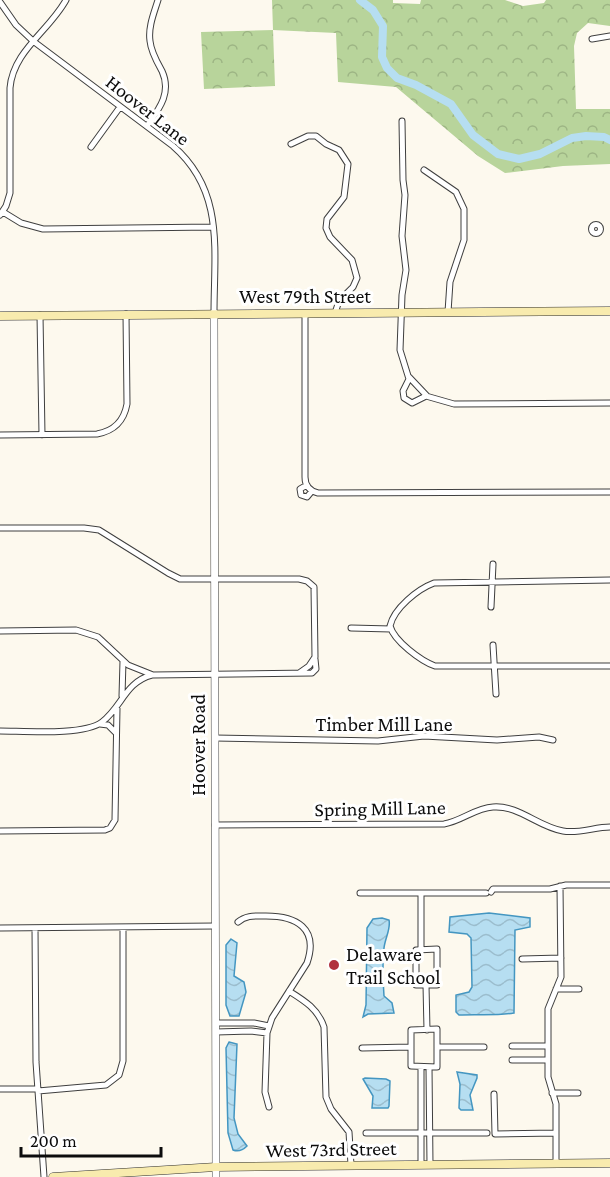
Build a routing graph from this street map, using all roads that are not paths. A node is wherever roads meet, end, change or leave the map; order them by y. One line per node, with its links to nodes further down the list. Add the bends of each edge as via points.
1 (66, 0): 6 (street)
2 (158, 0): 9 (street, via 150,39 166,90 162,105)
3 (0, 2): 6 (street, Hoover Lane)
4 (610, 36): 5 (street)
5 (592, 39)
6 (33, 41): 7 (street, Hoover Lane); 13 (street, via 18,62 11,82 10,191)
7 (120, 107): 9 (street, Hoover Lane); 11 (street)
8 (402, 121): 18 (street, via 402,236 406,270)
9 (147, 126): 14 (street, Hoover Lane, via 176,149 194,170 210,201)
10 (291, 144): 22 (street, via 316,136 339,150 348,164 344,197 326,227 330,237 352,260 357,278)
11 (91, 147)
12 (424, 170): 19 (street, via 456,192 465,211 464,240 451,278)
13 (1, 214): 14 (street, via 43,229)
14 (213, 227): 20 (street, Hoover Lane)
15 (601, 229): 16 (street)
16 (610, 229)
17 (610, 311): 19 (main road, West 79th Street)
18 (401, 312): 19 (main road, West 79th Street); 22 (main road, West 79th Street); 26 (street, via 401,356)
19 (448, 312)
20 (214, 313): 21 (main road, West 79th Street); 23 (main road, West 79th Street); 35 (street, Hoover Road)
21 (305, 313): 22 (main road, West 79th Street); 31 (street, via 305,477)
22 (335, 313)
23 (126, 314): 24 (main road, West 79th Street); 30 (street, via 126,406 121,420 97,434)
24 (40, 315): 25 (main road, West 79th Street); 30 (street)
25 (0, 316)
26 (408, 376): 27 (street); 27 (street, via 402,394 406,401)
27 (429, 396): 28 (street, via 454,404)
28 (610, 403)
29 (0, 435): 30 (street)
30 (42, 435)
31 (309, 488): 31 (street, via 302,488 301,495 306,498); 32 (street, via 318,493)
32 (610, 492)
33 (0, 528): 35 (street, via 99,530 174,576)
34 (494, 564): 37 (street)
35 (214, 580): 43 (street, via 307,581 314,587); 47 (street, Hoover Road)
36 (610, 580): 37 (street)
37 (492, 582): 38 (street); 39 (street, via 430,584 402,607)
38 (491, 608)
39 (391, 627): 40 (street); 46 (street, via 395,636 430,665)
40 (351, 628)
41 (0, 631): 44 (street, via 85,632 104,640)
42 (493, 645): 46 (street)
43 (315, 657): 48 (street); 48 (street, via 315,671)
44 (123, 661): 49 (street); 51 (street)
45 (610, 666): 46 (street)
46 (494, 667): 50 (street)
47 (215, 673): 48 (street); 49 (street); 56 (street, Hoover Road)
48 (299, 673)
49 (153, 675): 51 (street, via 134,683)
50 (496, 694)
51 (122, 697): 52 (street)
52 (117, 708): 53 (street); 55 (street)
53 (100, 724): 54 (street, via 75,730); 55 (street)
54 (0, 731)
55 (115, 732): 60 (street, via 115,820 110,828)
56 (215, 738): 57 (street, Timber Mill Lane, via 378,741 424,736); 58 (street, Hoover Road)
57 (553, 740)
58 (215, 825): 59 (street, Spring Mill Lane, via 444,824 492,807 515,810 565,832); 66 (street, Hoover Road)
59 (610, 827)
60 (0, 831)
61 (610, 885): 62 (street)
62 (560, 886): 64 (street); 71 (street)
63 (360, 893): 64 (street)
64 (421, 893): 70 (street)
65 (238, 922): 76 (street, via 253,916 282,916 304,929 310,954)
66 (215, 926): 67 (street); 77 (street, Hoover Road)
67 (123, 927): 69 (street); 93 (street, via 123,1067 119,1076 106,1085)
68 (0, 928): 69 (street)
69 (35, 928): 93 (street)
70 (421, 950): 73 (street, via 416,950 416,985); 73 (street, via 437,949 437,986)
71 (561, 958): 72 (street); 74 (street, via 561,977)
72 (522, 959)
73 (426, 985): 79 (street)
74 (556, 989): 75 (street); 83 (street, via 548,1009)
75 (579, 989)
76 (289, 991): 78 (street); 105 (street, via 321,1018 326,1096 349,1132)
77 (216, 1023): 78 (street); 80 (street, Hoover Road)
78 (269, 1026): 81 (street)
79 (427, 1030): 84 (street, via 411,1030); 85 (street, via 437,1029)
80 (216, 1032): 81 (street); 107 (street, Hoover Road)
81 (267, 1033): 97 (street, via 265,1092)
82 (512, 1046): 83 (street)
83 (548, 1046): 89 (street)
84 (411, 1047): 87 (street); 90 (street, via 411,1066)
85 (437, 1047): 86 (street); 91 (street, via 437,1066)
86 (484, 1047)
87 (362, 1048)
88 (512, 1060): 89 (street)
89 (548, 1060): 94 (street)
90 (421, 1066): 91 (street); 99 (street)
91 (429, 1066): 100 (street)
92 (0, 1089): 93 (street)
93 (38, 1090): 108 (street)
94 (552, 1093): 95 (street); 102 (street)
95 (578, 1093)
96 (494, 1094): 102 (street, via 495,1134)
97 (269, 1107)
98 (366, 1133): 99 (street)
99 (421, 1133): 100 (street); 106 (street)
100 (430, 1133): 101 (street); 106 (street)
101 (488, 1133)
102 (556, 1133): 103 (street)
103 (556, 1163): 104 (main road, West 73rd Street); 106 (main road, West 73rd Street)
104 (610, 1163)
105 (351, 1165): 106 (main road, West 73rd Street); 107 (main road, West 73rd Street)
106 (425, 1165)
107 (216, 1167): 109 (main road, West 73rd Street); 110 (street, Hoover Road)
108 (44, 1177)
109 (53, 1177)
110 (216, 1177)

